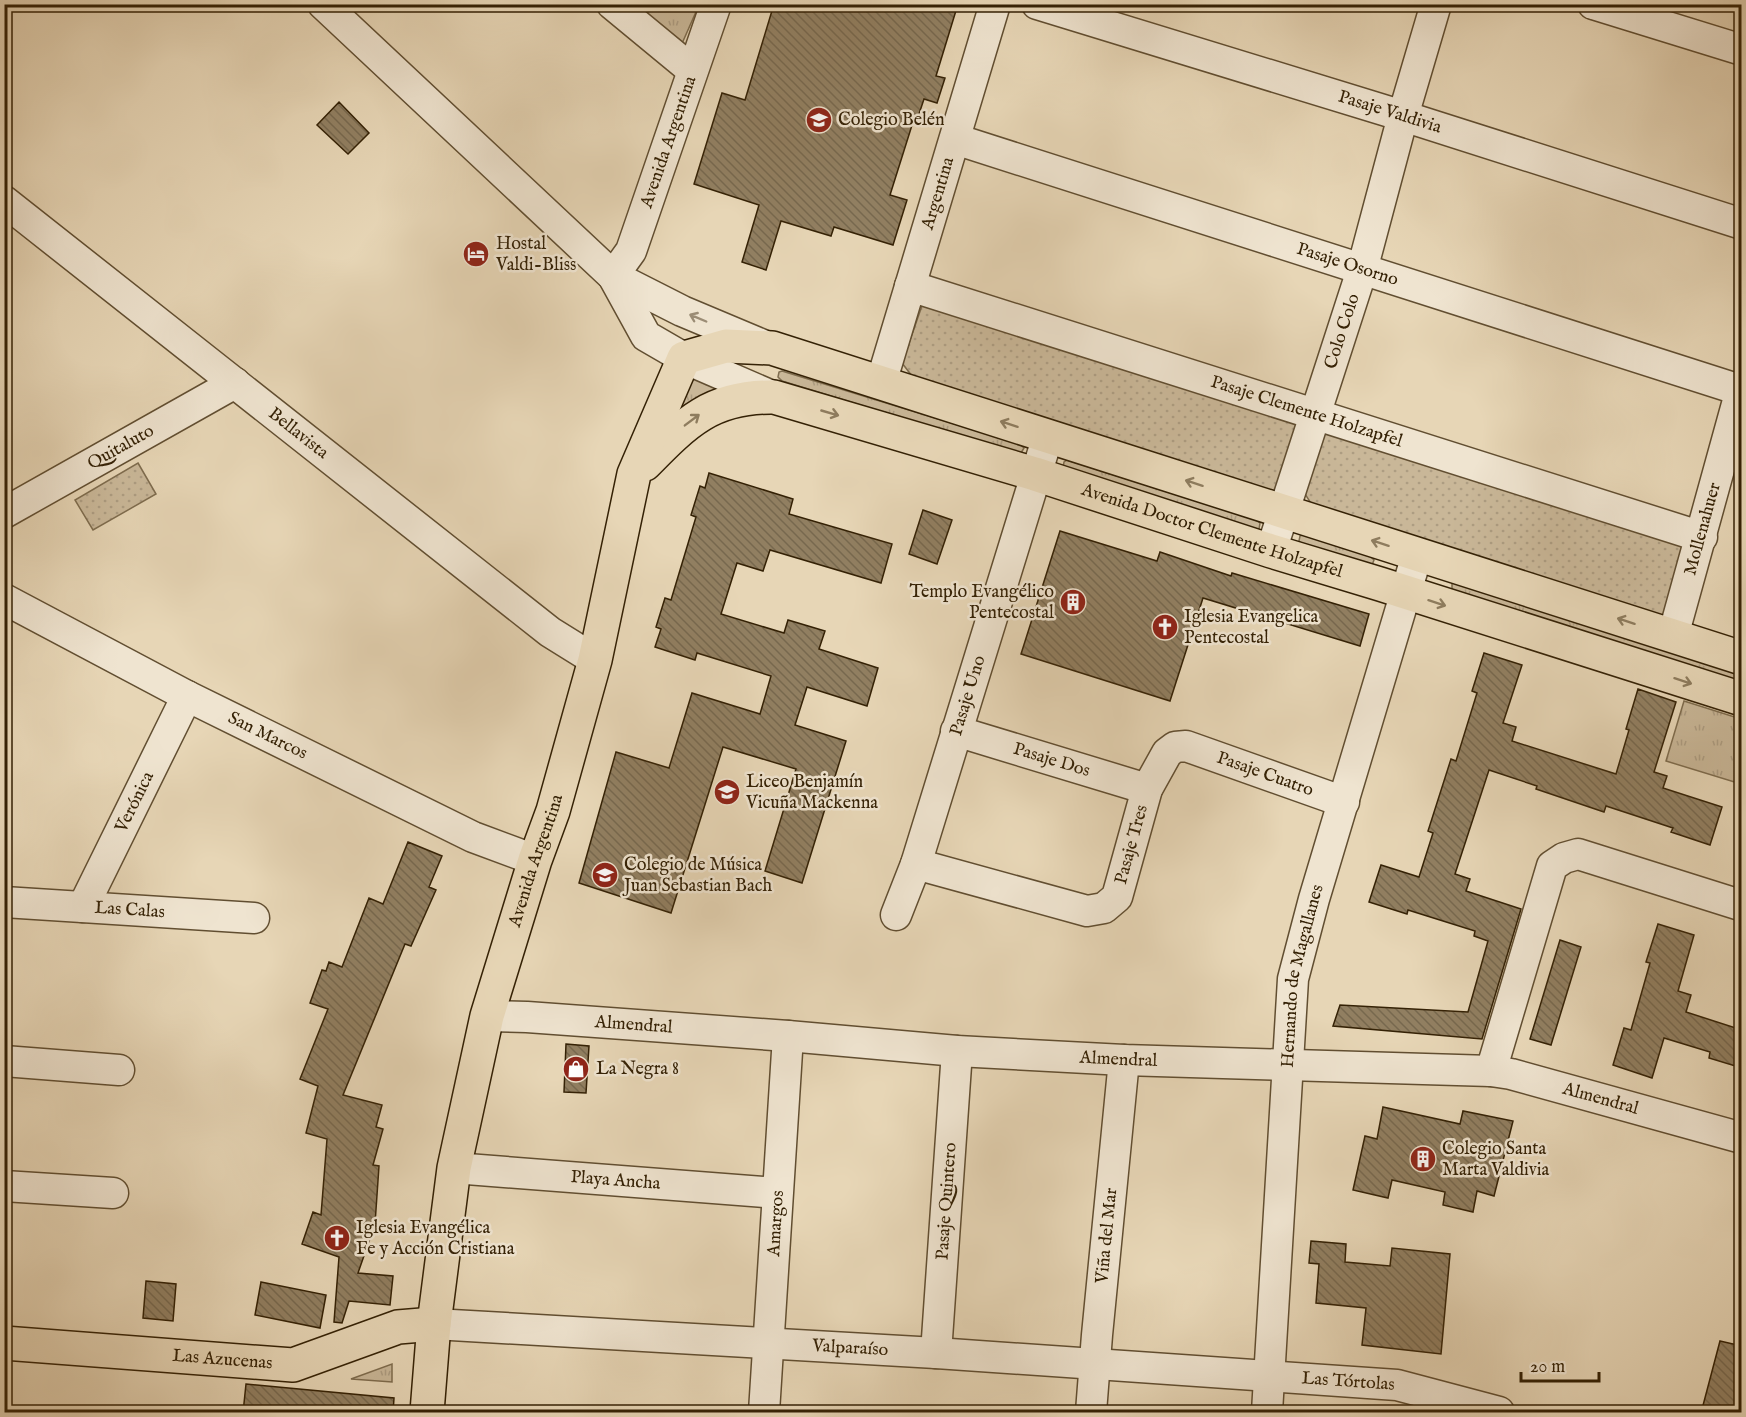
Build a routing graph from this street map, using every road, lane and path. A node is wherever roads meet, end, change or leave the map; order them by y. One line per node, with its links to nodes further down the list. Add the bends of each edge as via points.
1 (323, 4): 15 (street, Avenida Doctor Clemente Holzapfel)
2 (612, 4): 9 (street)
3 (716, 4): 9 (street, Avenida Argentina)
4 (994, 4): 11 (street, Argentina)
5 (1037, 4): 10 (street, Pasaje Valdivia)
6 (1436, 4): 10 (street, Colo Colo)
7 (1593, 4): 8 (street)
8 (1742, 50)
9 (692, 70): 15 (street, Avenida Argentina, via 631,251)
10 (1403, 116): 13 (street, Pasaje Valdivia); 14 (street, Colo Colo)
11 (955, 139): 14 (street, Pasaje Osorno); 16 (street, Argentina)
12 (4, 201): 19 (street, Bellavista)
13 (1742, 224)
14 (1362, 270): 21 (street, Pasaje Osorno); 23 (street, Colo Colo)
15 (614, 276): 17 (street, one-way to 15, via 682,311); 18 (street, Avenida Doctor Clemente Holzapfel, via 646,336)
16 (910, 286): 20 (street, Argentina); 23 (street, Pasaje Clemente Holzapfel)
17 (772, 348): 18 (main road, via 726,346); 20 (main road)
18 (684, 358): 22 (street, Avenida Doctor Clemente Holzapfel); 25 (main road)
19 (235, 383): 28 (street, Quitaluto); 36 (street, Bellavista, via 550,632)
20 (881, 383): 24 (main road, one-way to 20)
21 (1741, 388): 29 (street, Mollenahuer)
22 (774, 397): 25 (main road, one-way to 22, via 704,411 729,401); 26 (main road, Avenida Doctor Clemente Holzapfel, one-way to 26)
23 (1314, 415): 27 (street, Colo Colo); 29 (street, Pasaje Clemente Holzapfel)
24 (1048, 436): 26 (street); 27 (main road, one-way to 24)
25 (634, 474): 36 (main road, Avenida Argentina)
26 (1035, 474): 30 (main road, Avenida Doctor Clemente Holzapfel); 39 (street, Pasaje Uno)
27 (1283, 512): 30 (street, Colo Colo); 31 (main road, one-way to 27)
28 (4, 513)
29 (1702, 537): 34 (street, Mollenahuer)
30 (1271, 551): 32 (main road, Avenida Doctor Clemente Holzapfel)
31 (1417, 555): 32 (street, Hernando de Magallanes); 34 (main road, one-way to 31)
32 (1406, 593): 38 (main road, Avenida Doctor Clemente Holzapfel, one-way to 38); 42 (street, Hernando de Magallanes)
33 (4, 599): 37 (street, San Marcos)
34 (1673, 636): 35 (main road)
35 (1742, 658)
36 (595, 660): 43 (main road, Avenida Argentina, via 553,811)
37 (187, 696): 43 (street, San Marcos, via 473,837); 47 (street, Verónica)
38 (1742, 699)
39 (956, 731): 41 (street, Pasaje Dos); 44 (street, Pasaje Uno)
40 (1186, 746): 41 (street, Pasaje Tres, via 1167,753); 42 (street, Pasaje Cuatro)
41 (1147, 789): 44 (street, Pasaje Tres, via 1117,897 1104,908 1087,910)
42 (1344, 802): 55 (street, Hernando de Magallanes, via 1293,979)
43 (535, 860): 50 (main road, Avenida Argentina)
44 (916, 864): 48 (street, Pasaje Uno)
45 (1742, 901): 57 (street, via 1740,905 1578,854 1552,866)
46 (4, 902): 47 (street, Las Calas)
47 (83, 907): 49 (street, Las Calas)
48 (896, 915)
49 (254, 918)
50 (487, 1016): 51 (street, Almendral); 59 (main road, Avenida Argentina)
51 (788, 1036): 52 (street, Almendral); 62 (street, Amargos)
52 (957, 1051): 53 (street, Almendral); 66 (street, Pasaje Quintero)
53 (1124, 1060): 55 (street, Almendral); 67 (street, Viña del Mar)
54 (4, 1061): 56 (street)
55 (1289, 1065): 57 (street, Almendral); 68 (street, Hernando de Magallanes)
56 (119, 1070)
57 (1491, 1071): 58 (street, Almendral)
58 (1742, 1138)
59 (454, 1168): 62 (street, Playa Ancha); 63 (main road, Avenida Argentina)
60 (4, 1186): 61 (street)
61 (113, 1193)
62 (777, 1193): 65 (street, Amargos)
63 (434, 1324): 64 (main road, Las Azucenas, via 398,1327 293,1365); 65 (street, Valparaíso); 69 (main road, Avenida Argentina)
64 (4, 1343)
65 (768, 1344): 66 (street, Valparaíso); 70 (street, Amargos)
66 (936, 1353): 67 (street, Valparaíso)
67 (1095, 1365): 68 (street, Valparaíso); 71 (street, Viña del Mar)
68 (1268, 1377): 72 (street, Hernando de Magallanes); 73 (street, Las Tórtolas, via 1397,1385)
69 (427, 1413)
70 (764, 1413)
71 (1091, 1413)
72 (1267, 1413)
73 (1499, 1413)

